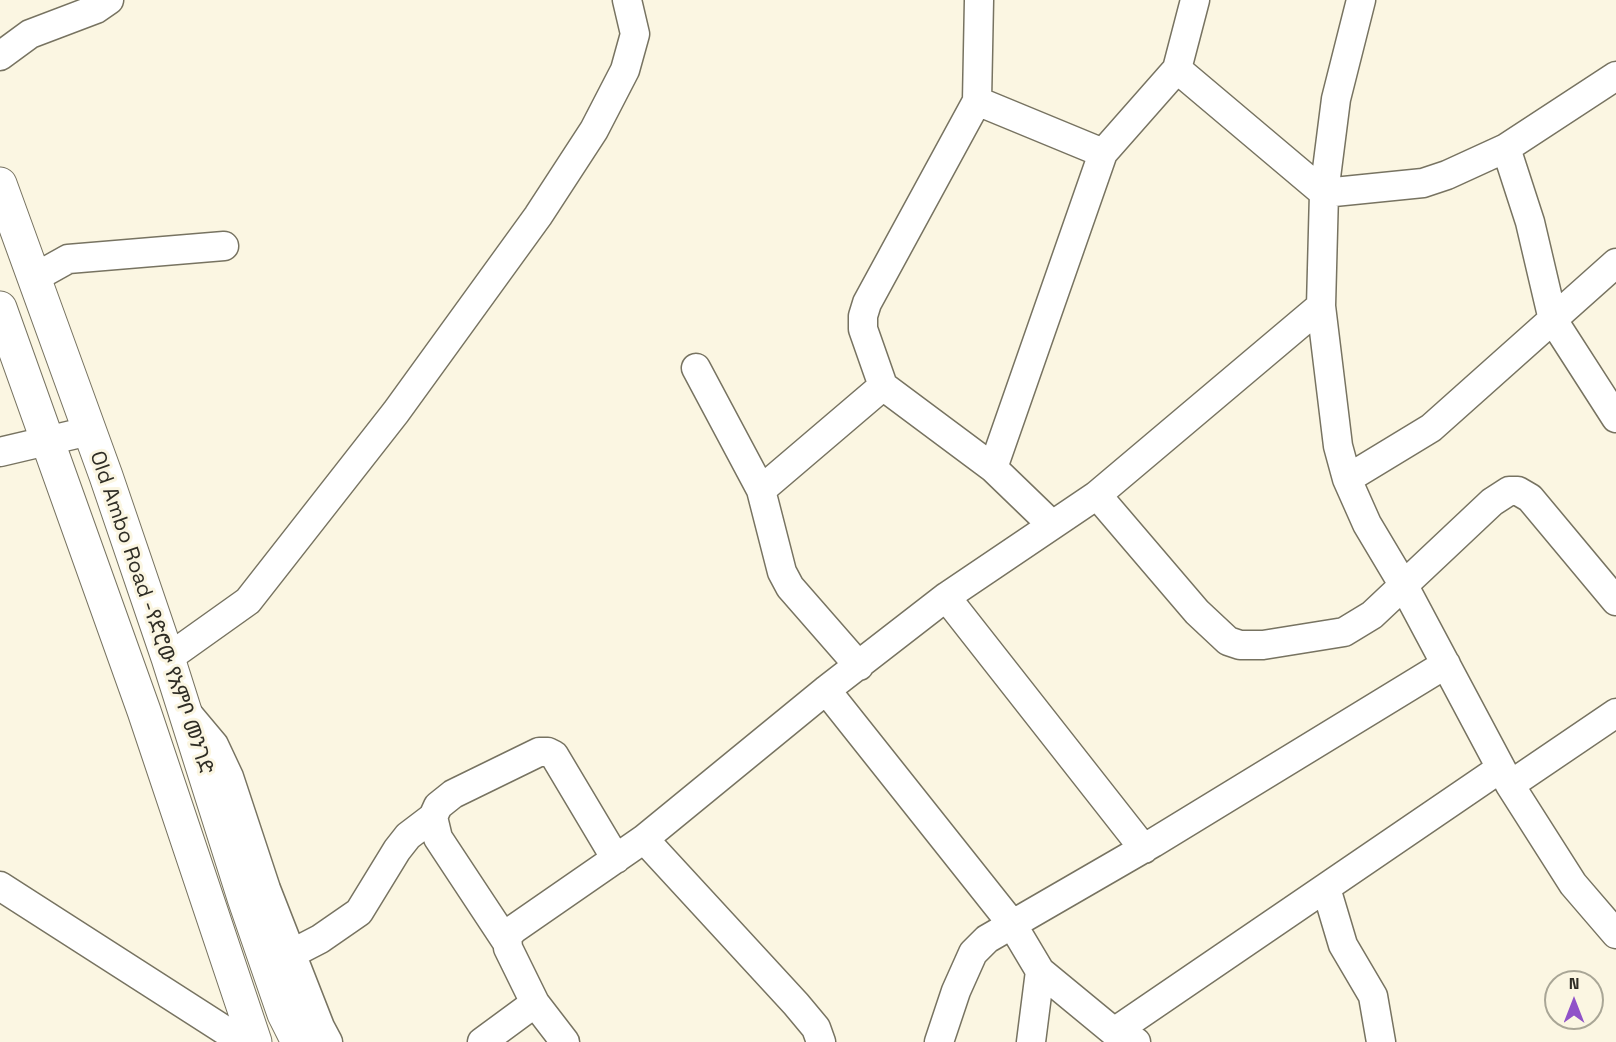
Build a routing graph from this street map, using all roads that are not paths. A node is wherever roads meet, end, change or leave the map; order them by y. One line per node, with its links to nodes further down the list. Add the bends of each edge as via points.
1 (108, 0): 6 (street, via 96,9 30,34)
2 (627, 0): 34 (street, via 635,34 625,70 594,130 538,216 396,412 248,602)
3 (980, 0): 9 (street)
4 (1195, 0): 7 (street)
5 (1360, 0): 13 (street, via 1336,99)
6 (0, 56)
7 (1177, 69): 11 (street); 13 (street)
8 (1616, 76): 10 (street)
9 (977, 101): 11 (street); 21 (street, via 867,303 863,329)
10 (1506, 148): 13 (street, via 1423,183); 19 (street, via 1530,222)
11 (1103, 153): 26 (street)
12 (0, 184): 16 (main road, Old Ambo Road -የድሮው የአምቦ መንገድ)
13 (1324, 193): 17 (street)
14 (224, 246): 16 (street, via 68,259)
15 (1616, 263): 19 (street)
16 (34, 278): 23 (main road, Old Ambo Road -የድሮው የአምቦ መንገድ)
17 (1321, 306): 27 (street, via 1338,446); 29 (street)
18 (0, 308): 24 (main road, Old Ambo Road -የድሮው የአምቦ መንገድ)
19 (1553, 320): 22 (street); 27 (street, via 1431,428)
20 (696, 368): 28 (street)
21 (883, 386): 26 (street); 28 (street)
22 (1616, 418)
23 (89, 431): 24 (street); 34 (main road, Old Ambo Road -የድሮው የአምቦ መንገድ)
24 (49, 442): 25 (street); 55 (main road, Old Ambo Road -የድሮው የአምቦ መንገድ)
25 (0, 452)
26 (993, 468): 30 (street)
27 (1347, 479): 31 (street, via 1367,524)
28 (761, 490): 36 (street, via 782,572 790,587)
29 (1097, 495): 30 (street); 31 (street, via 1177,591 1228,641 1263,645 1344,632 1372,615)
30 (1051, 524): 32 (street)
31 (1404, 586): 33 (street, via 1492,502 1509,491 1518,491 1530,498); 35 (street)
32 (946, 597): 36 (street); 43 (street)
33 (1616, 601)
34 (168, 658): 38 (main road, Old Ambo Road -የድሮው የአምቦ መንገድ)
35 (1446, 664): 40 (street); 43 (street)
36 (859, 666): 37 (street)
37 (826, 690): 42 (street); 47 (street)
38 (185, 711): 50 (street, via 214,745 230,777); 56 (main road, Old Ambo Road -የድሮው የአምቦ መንገድ, via 262,950)
39 (1616, 713): 40 (street)
40 (1505, 777): 46 (street); 48 (street, via 1573,884)
41 (433, 817): 44 (street, via 438,806 453,794 539,752 548,752 554,755); 49 (street, via 438,838); 50 (street, via 397,850 359,912)
42 (644, 839): 44 (street); 60 (street, via 796,1004 816,1028)
43 (1144, 849): 47 (street)
44 (616, 859): 49 (street, via 514,929)
45 (0, 886): 54 (street)
46 (1326, 888): 53 (street); 63 (street, via 1343,945 1372,996)
47 (1012, 924): 51 (street); 61 (street, via 973,953)
48 (1616, 934)
49 (506, 941): 52 (street)
50 (291, 954): 57 (street)
51 (1040, 971): 53 (street); 62 (street)
52 (535, 1003): 58 (street); 59 (street)
53 (1125, 1037)
54 (243, 1042)
55 (255, 1042)
56 (298, 1042)
57 (328, 1042)
58 (482, 1042)
59 (565, 1042)
60 (821, 1042)
61 (939, 1042)
62 (1031, 1042)
63 (1381, 1042)

